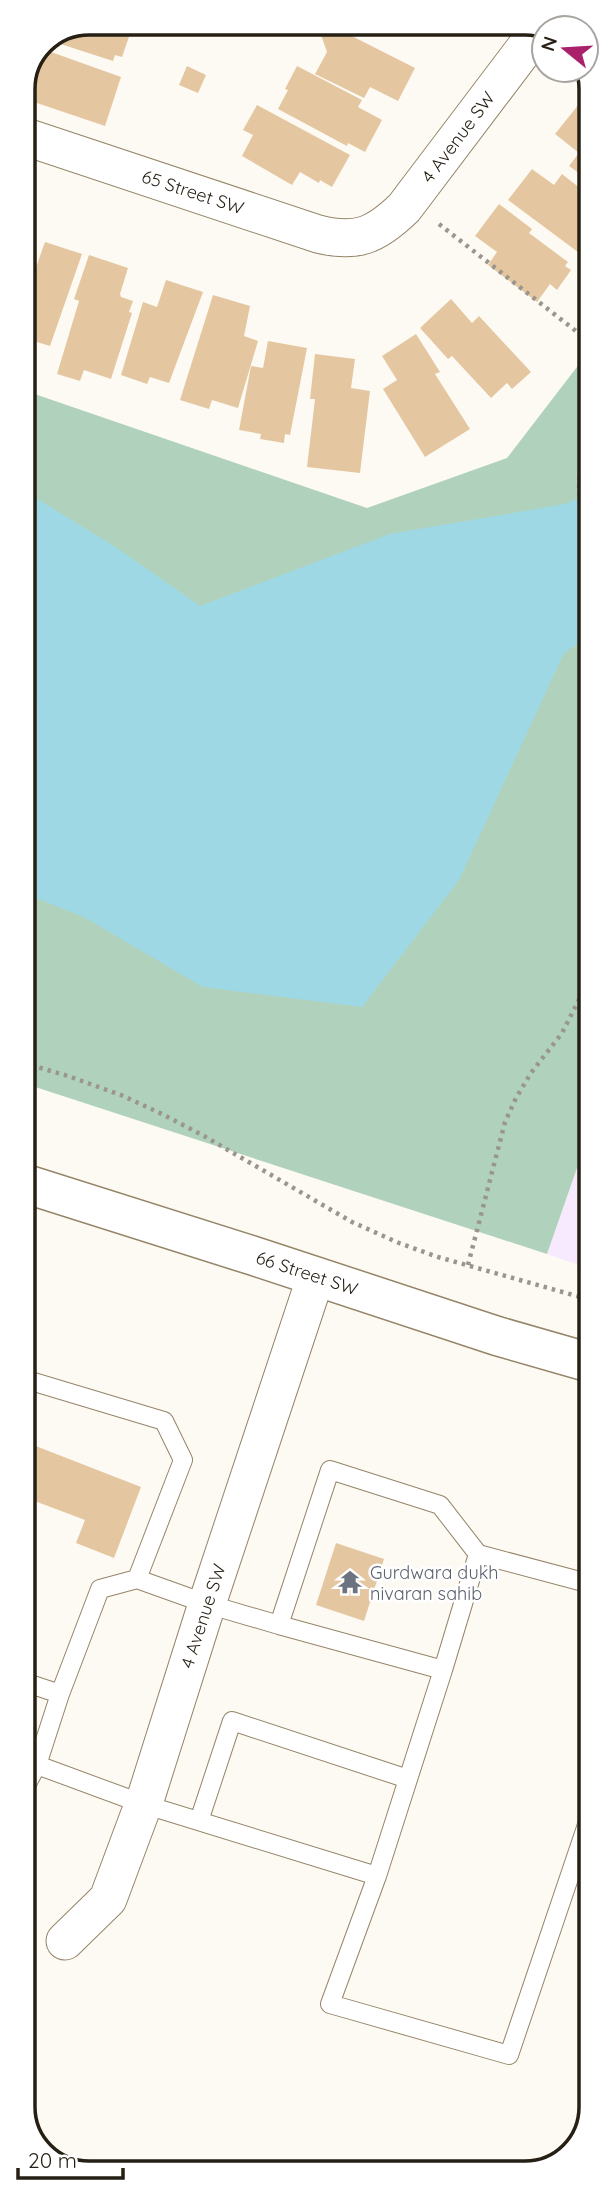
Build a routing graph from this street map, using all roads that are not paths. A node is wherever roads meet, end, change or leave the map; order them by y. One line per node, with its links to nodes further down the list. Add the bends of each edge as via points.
1 (530, 42): 3 (street, 4 Avenue SW, via 404,208)
2 (35, 140): 3 (street, 65 Street SW, via 318,234)
3 (364, 236)
4 (35, 1187): 5 (main road, 66 Street SW)
5 (316, 1276): 6 (main road, 66 Street SW); 11 (street, 4 Avenue SW)
6 (579, 1360)
7 (35, 1382): 9 (lane, via 164,1421 183,1460)
8 (478, 1554): 10 (lane); 12 (lane, via 440,1505 330,1470); 13 (lane)
9 (137, 1579): 11 (lane); 15 (lane, via 100,1590)
10 (579, 1581)
11 (207, 1604): 12 (lane); 19 (street, 4 Avenue SW)
12 (279, 1625): 13 (lane)
13 (443, 1670): 18 (lane)
14 (35, 1686): 15 (lane)
15 (60, 1694): 16 (lane)
16 (37, 1765): 17 (lane); 19 (lane)
17 (35, 1769)
18 (408, 1779): 20 (lane, via 232,1721); 22 (lane)
19 (143, 1804): 20 (lane); 23 (street, 4 Avenue SW, via 108,1899)
20 (199, 1821): 22 (lane)
21 (579, 1849): 22 (lane, via 509,2056 330,2004)
22 (377, 1876)
23 (65, 1941)

